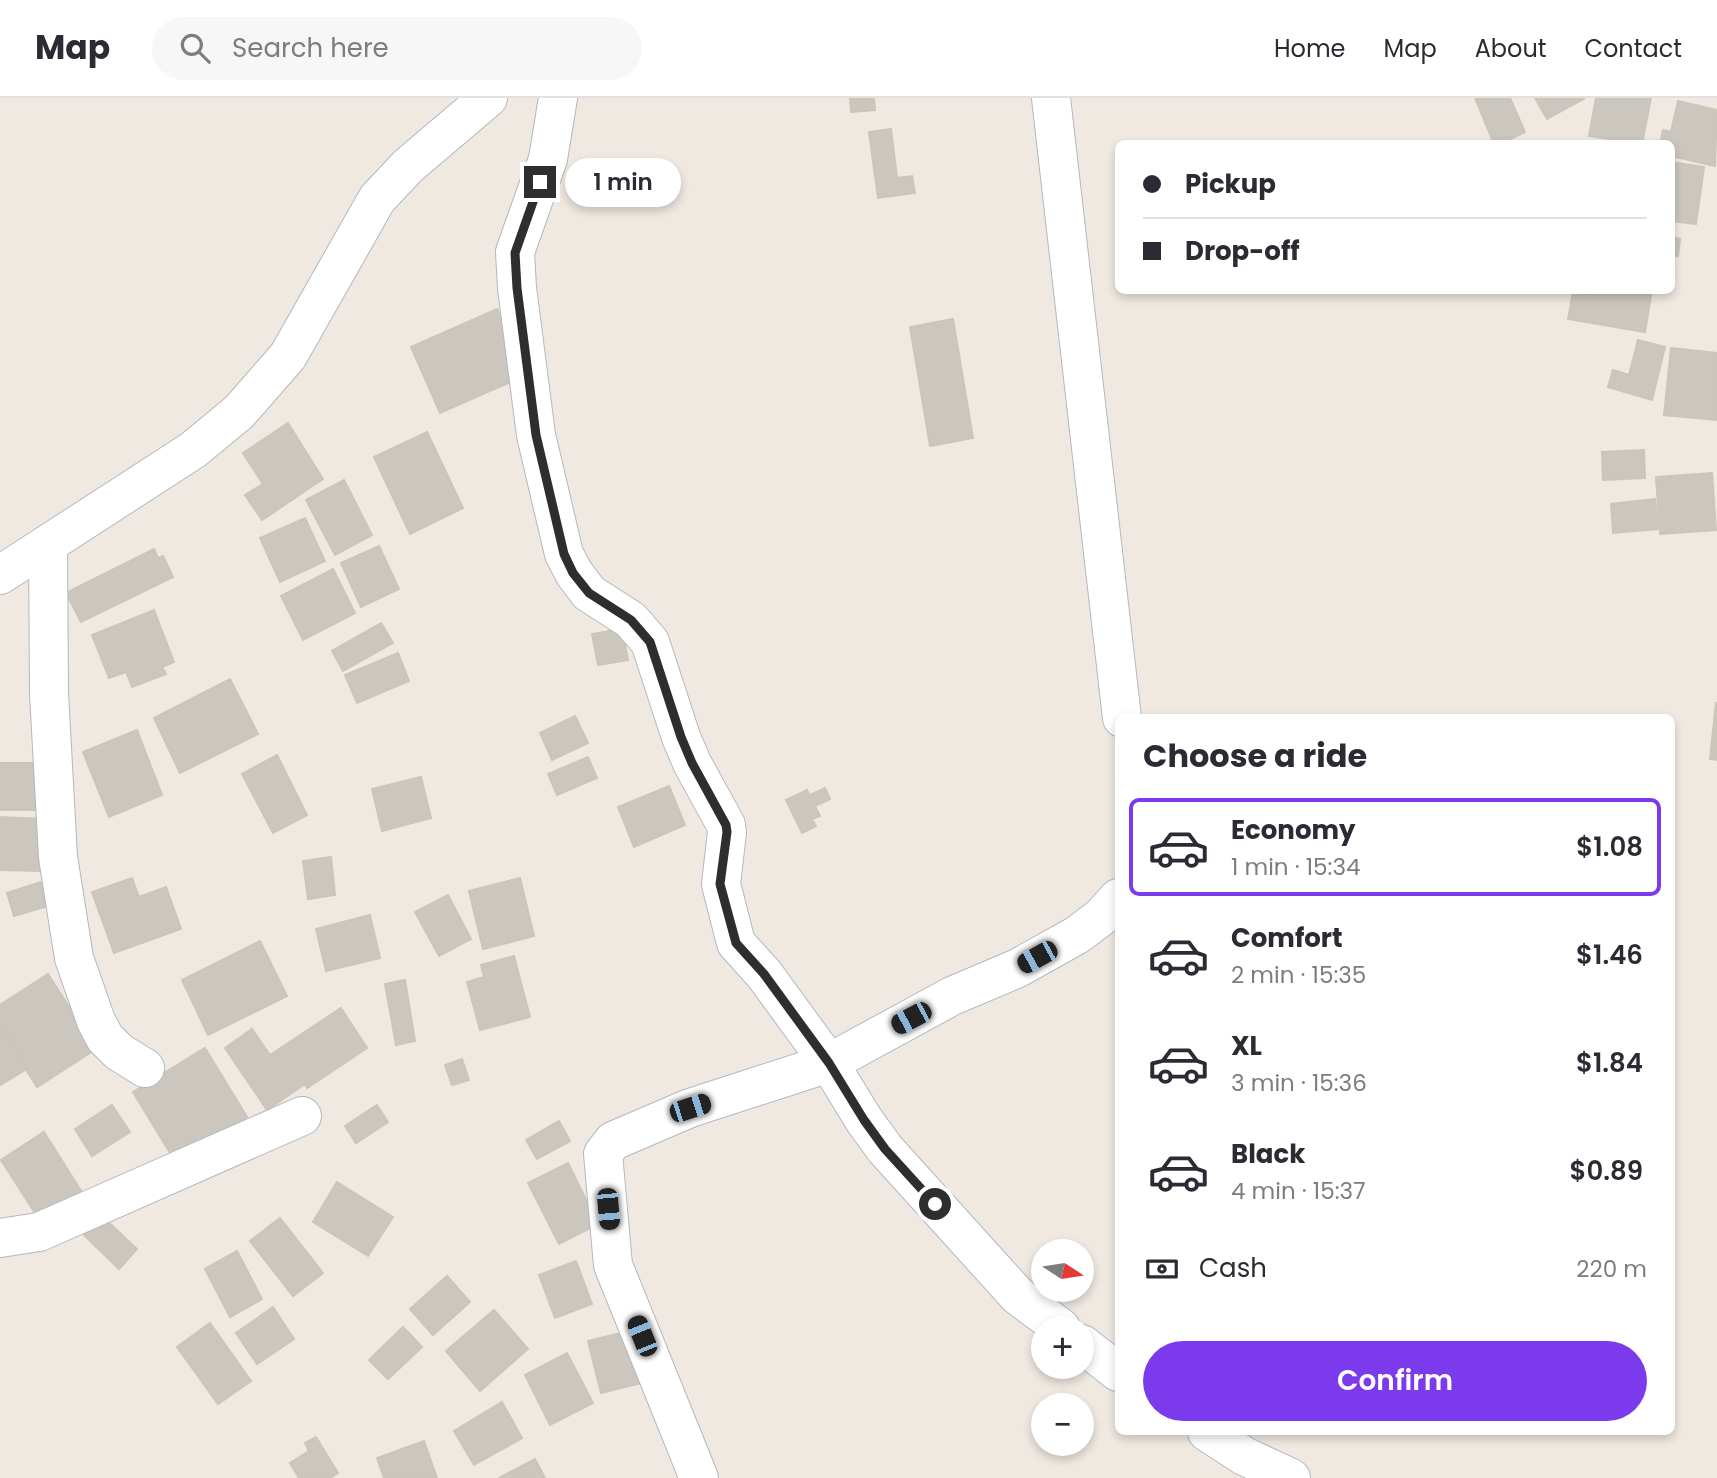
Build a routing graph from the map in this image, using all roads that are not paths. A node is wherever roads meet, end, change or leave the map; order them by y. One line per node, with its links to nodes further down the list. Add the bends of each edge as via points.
1 (488, 98): 4 (street, via 408,166 377,199 288,356 239,412 193,450)
2 (558, 98): 8 (street, via 548,159 515,253 536,435 564,554 589,593 631,620 650,642 681,737 726,825 720,884 736,943)
3 (1051, 98): 6 (street)
4 (48, 546): 5 (street); 9 (street, via 49,693 58,857 74,958 105,1038)
5 (0, 575)
6 (1122, 714)
7 (1115, 901): 8 (street, via 1077,935)
8 (829, 1063): 12 (street, via 885,1149 1018,1296); 16 (street, via 690,1108 613,1141 603,1154 613,1265)
9 (145, 1069)
10 (302, 1116): 11 (street, via 39,1232)
11 (0, 1238)
12 (1045, 1316)
13 (1094, 1353): 14 (street)
14 (1115, 1369)
15 (1212, 1435): 17 (street)
16 (699, 1478)
17 (1290, 1478)

